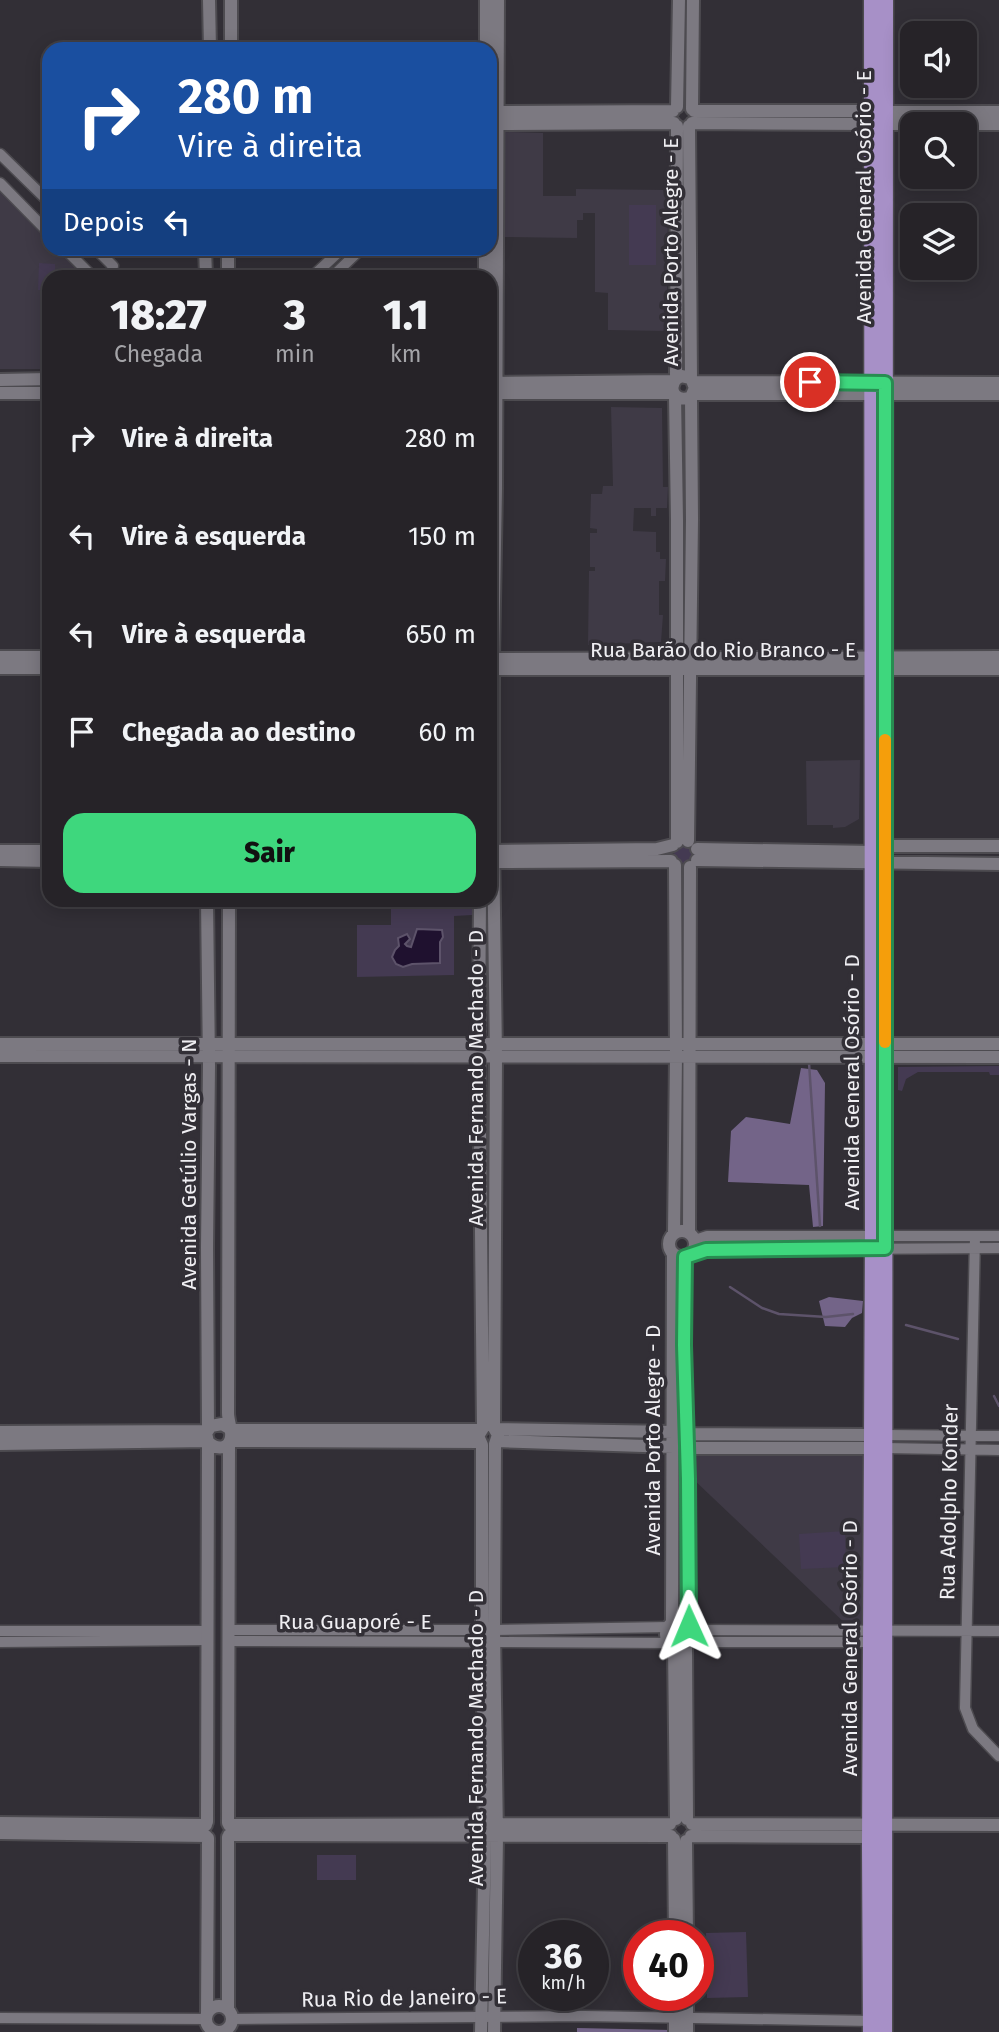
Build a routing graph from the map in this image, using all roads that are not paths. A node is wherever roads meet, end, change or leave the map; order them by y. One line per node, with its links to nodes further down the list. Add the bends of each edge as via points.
1 (209, 0): 10 (street)
2 (231, 0): 11 (street)
3 (486, 0): 9 (street)
4 (498, 0): 9 (street)
5 (679, 0): 15 (street, Avenida Porto Alegre - E)
6 (693, 0): 15 (street, Avenida Porto Alegre - E)
7 (872, 0): 17 (main road, Avenida General Osório - E)
8 (886, 0): 17 (main road, Avenida General Osório - E)
9 (492, 23): 12 (street); 13 (street, Avenida Fernando Machado - D)
10 (210, 42)
11 (231, 42)
12 (488, 42)
13 (492, 42)
14 (999, 112): 19 (street)
15 (684, 117): 16 (street); 17 (street); 37 (street, Avenida Porto Alegre - E); 39 (street, Avenida Porto Alegre - E)
16 (497, 118)
17 (878, 118): 18 (street); 40 (main road, Avenida General Osório - E)
18 (900, 118)
19 (977, 118)
20 (977, 118): 21 (street)
21 (999, 124)
22 (0, 154): 24 (street)
23 (0, 183): 25 (street)
24 (42, 195)
25 (42, 226)
26 (72, 256): 30 (street)
27 (103, 256): 31 (street)
28 (334, 256): 32 (street)
29 (354, 256): 33 (street)
30 (86, 270)
31 (112, 270)
32 (319, 270)
33 (339, 270)
34 (42, 379): 35 (street)
35 (0, 380)
36 (999, 383): 41 (street)
37 (674, 387): 38 (street); 39 (street, via 683,399); 39 (street, via 681,376); 45 (street)
38 (497, 388)
39 (692, 388): 40 (street); 46 (street)
40 (879, 388): 41 (street); 51 (main road, Avenida General Osório - D)
41 (974, 388): 44 (street)
42 (0, 393): 43 (street)
43 (42, 393)
44 (999, 394)
45 (677, 509): 46 (street); 50 (street)
46 (692, 509): 50 (street)
47 (0, 657): 48 (street)
48 (42, 657)
49 (999, 657): 52 (street, Rua Barão do Rio Branco - E)
50 (684, 663): 51 (street, Rua Barão do Rio Branco - E); 53 (street, Rua Barão do Rio Branco - E); 61 (street)
51 (879, 663): 52 (street, Rua Barão do Rio Branco - E); 62 (main road, Avenida General Osório - D)
52 (982, 663): 56 (street, Rua Barão do Rio Branco - E)
53 (497, 664)
54 (0, 668): 55 (street)
55 (42, 668)
56 (999, 669)
57 (971, 846): 58 (street); 62 (street); 68 (street)
58 (999, 846)
59 (0, 851): 60 (street)
60 (42, 851)
61 (687, 851): 62 (street); 64 (street); 67 (street, via 680,868); 67 (street, via 670,850); 81 (street)
62 (879, 856): 68 (street); 82 (main road, Avenida General Osório - D)
63 (497, 857): 64 (street)
64 (521, 857): 67 (street)
65 (0, 860): 66 (street)
66 (42, 860)
67 (673, 863): 80 (street)
68 (971, 863): 69 (street)
69 (999, 864)
70 (207, 907): 76 (street, Avenida Getúlio Vargas - N)
71 (229, 907): 77 (street, Avenida Getúlio Vargas - N)
72 (480, 907): 78 (street, Avenida Fernando Machado - D)
73 (493, 907): 79 (street, Avenida Fernando Machado - D)
74 (0, 1044): 76 (street)
75 (999, 1044): 83 (street)
76 (209, 1050): 77 (street); 84 (street); 96 (street, Avenida Getúlio Vargas - N)
77 (230, 1050): 78 (street); 97 (street, Avenida Getúlio Vargas - N)
78 (480, 1050): 79 (street); 98 (street, Avenida Fernando Machado - D)
79 (496, 1050): 80 (street); 98 (street, Avenida Fernando Machado - D)
80 (676, 1050): 81 (street); 86 (street)
81 (690, 1050): 82 (street); 87 (street)
82 (879, 1050): 83 (street); 90 (main road, Avenida General Osório - D)
83 (978, 1050): 85 (street)
84 (0, 1056)
85 (999, 1057)
86 (674, 1233): 87 (street, via 679,1230); 93 (street, via 668,1245)
87 (692, 1236): 90 (street); 93 (street, via 694,1250)
88 (975, 1236): 89 (street); 90 (street); 91 (street, Rua Adolpho Konder)
89 (999, 1236)
90 (879, 1242): 91 (street); 93 (street); 102 (main road, Avenida General Osório - D)
91 (975, 1248): 92 (street); 99 (street, Rua Adolpho Konder)
92 (999, 1248)
93 (683, 1255): 95 (street, Avenida Porto Alegre - D)
94 (0, 1432): 96 (street)
95 (679, 1433): 98 (street); 101 (street); 104 (street, Avenida Porto Alegre - D); 105 (street, Avenida Porto Alegre - D)
96 (207, 1436): 97 (street, via 218,1423); 97 (street, via 210,1446 218,1448); 103 (street); 114 (street, Avenida Getúlio Vargas - N)
97 (229, 1436): 98 (street); 112 (street, Avenida Getúlio Vargas - N)
98 (488, 1436): 104 (street); 115 (street, Avenida Fernando Machado - D)
99 (970, 1436): 100 (street); 102 (street); 106 (street, Rua Adolpho Konder)
100 (999, 1436)
101 (803, 1441): 102 (street); 105 (street)
102 (879, 1442): 106 (street); 116 (main road, Avenida General Osório - D)
103 (0, 1444)
104 (673, 1447): 108 (street, Avenida Porto Alegre - D)
105 (687, 1448): 117 (street, Avenida Porto Alegre - D)
106 (970, 1450): 107 (street); 110 (street, Rua Adolpho Konder)
107 (999, 1450)
108 (670, 1626): 115 (street, Rua Guaporé - E); 117 (street, Avenida Porto Alegre - D, via 666,1636); 117 (street, via 682,1622)
109 (0, 1631): 113 (street)
110 (966, 1631): 111 (street, Rua Guaporé - E); 116 (street, Rua Guaporé - E); 119 (street, Rua Adolpho Konder, via 965,1708 973,1729)
111 (999, 1631)
112 (228, 1635): 115 (street, Rua Guaporé - E); 124 (street, Avenida Getúlio Vargas - N)
113 (174, 1636): 114 (street); 118 (street)
114 (207, 1636): 123 (street, Avenida Getúlio Vargas - N)
115 (488, 1636): 117 (street, Rua Guaporé - E); 126 (street, Avenida Fernando Machado - D)
116 (878, 1637): 117 (street, Rua Guaporé - E); 122 (main road, Avenida General Osório - D)
117 (683, 1639): 125 (street, Avenida Porto Alegre - D)
118 (0, 1642)
119 (999, 1756)
120 (0, 1823): 123 (street)
121 (999, 1825): 122 (street)
122 (875, 1829): 125 (street); 135 (main road, Avenida General Osório - D); 139 (main road, Avenida General Osório - D)
123 (207, 1830): 124 (street, via 218,1817); 124 (street, via 212,1841 220,1842); 127 (street); 133 (street, Avenida Getúlio Vargas - N)
124 (229, 1830): 126 (street); 132 (street, Avenida Getúlio Vargas - N)
125 (681, 1830): 126 (street); 128 (street, Avenida Porto Alegre - D); 129 (street, Avenida Porto Alegre - D)
126 (491, 1831): 130 (street, Avenida Fernando Machado - D)
127 (0, 1833)
128 (676, 1920)
129 (686, 1920)
130 (487, 2017): 132 (street, Rua Rio de Janeiro - E); 134 (street, Rua Rio de Janeiro - E); 136 (street, Avenida Fernando Machado - D); 137 (street, Avenida Fernando Machado - D)
131 (0, 2018): 133 (street)
132 (229, 2022): 133 (street, via 221,2032); 133 (street, via 216,2007)
133 (207, 2023)
134 (679, 2023): 135 (street, Rua Rio de Janeiro - E); 138 (street)
135 (871, 2026)
136 (481, 2032)
137 (494, 2032)
138 (687, 2032)
139 (884, 2032)

